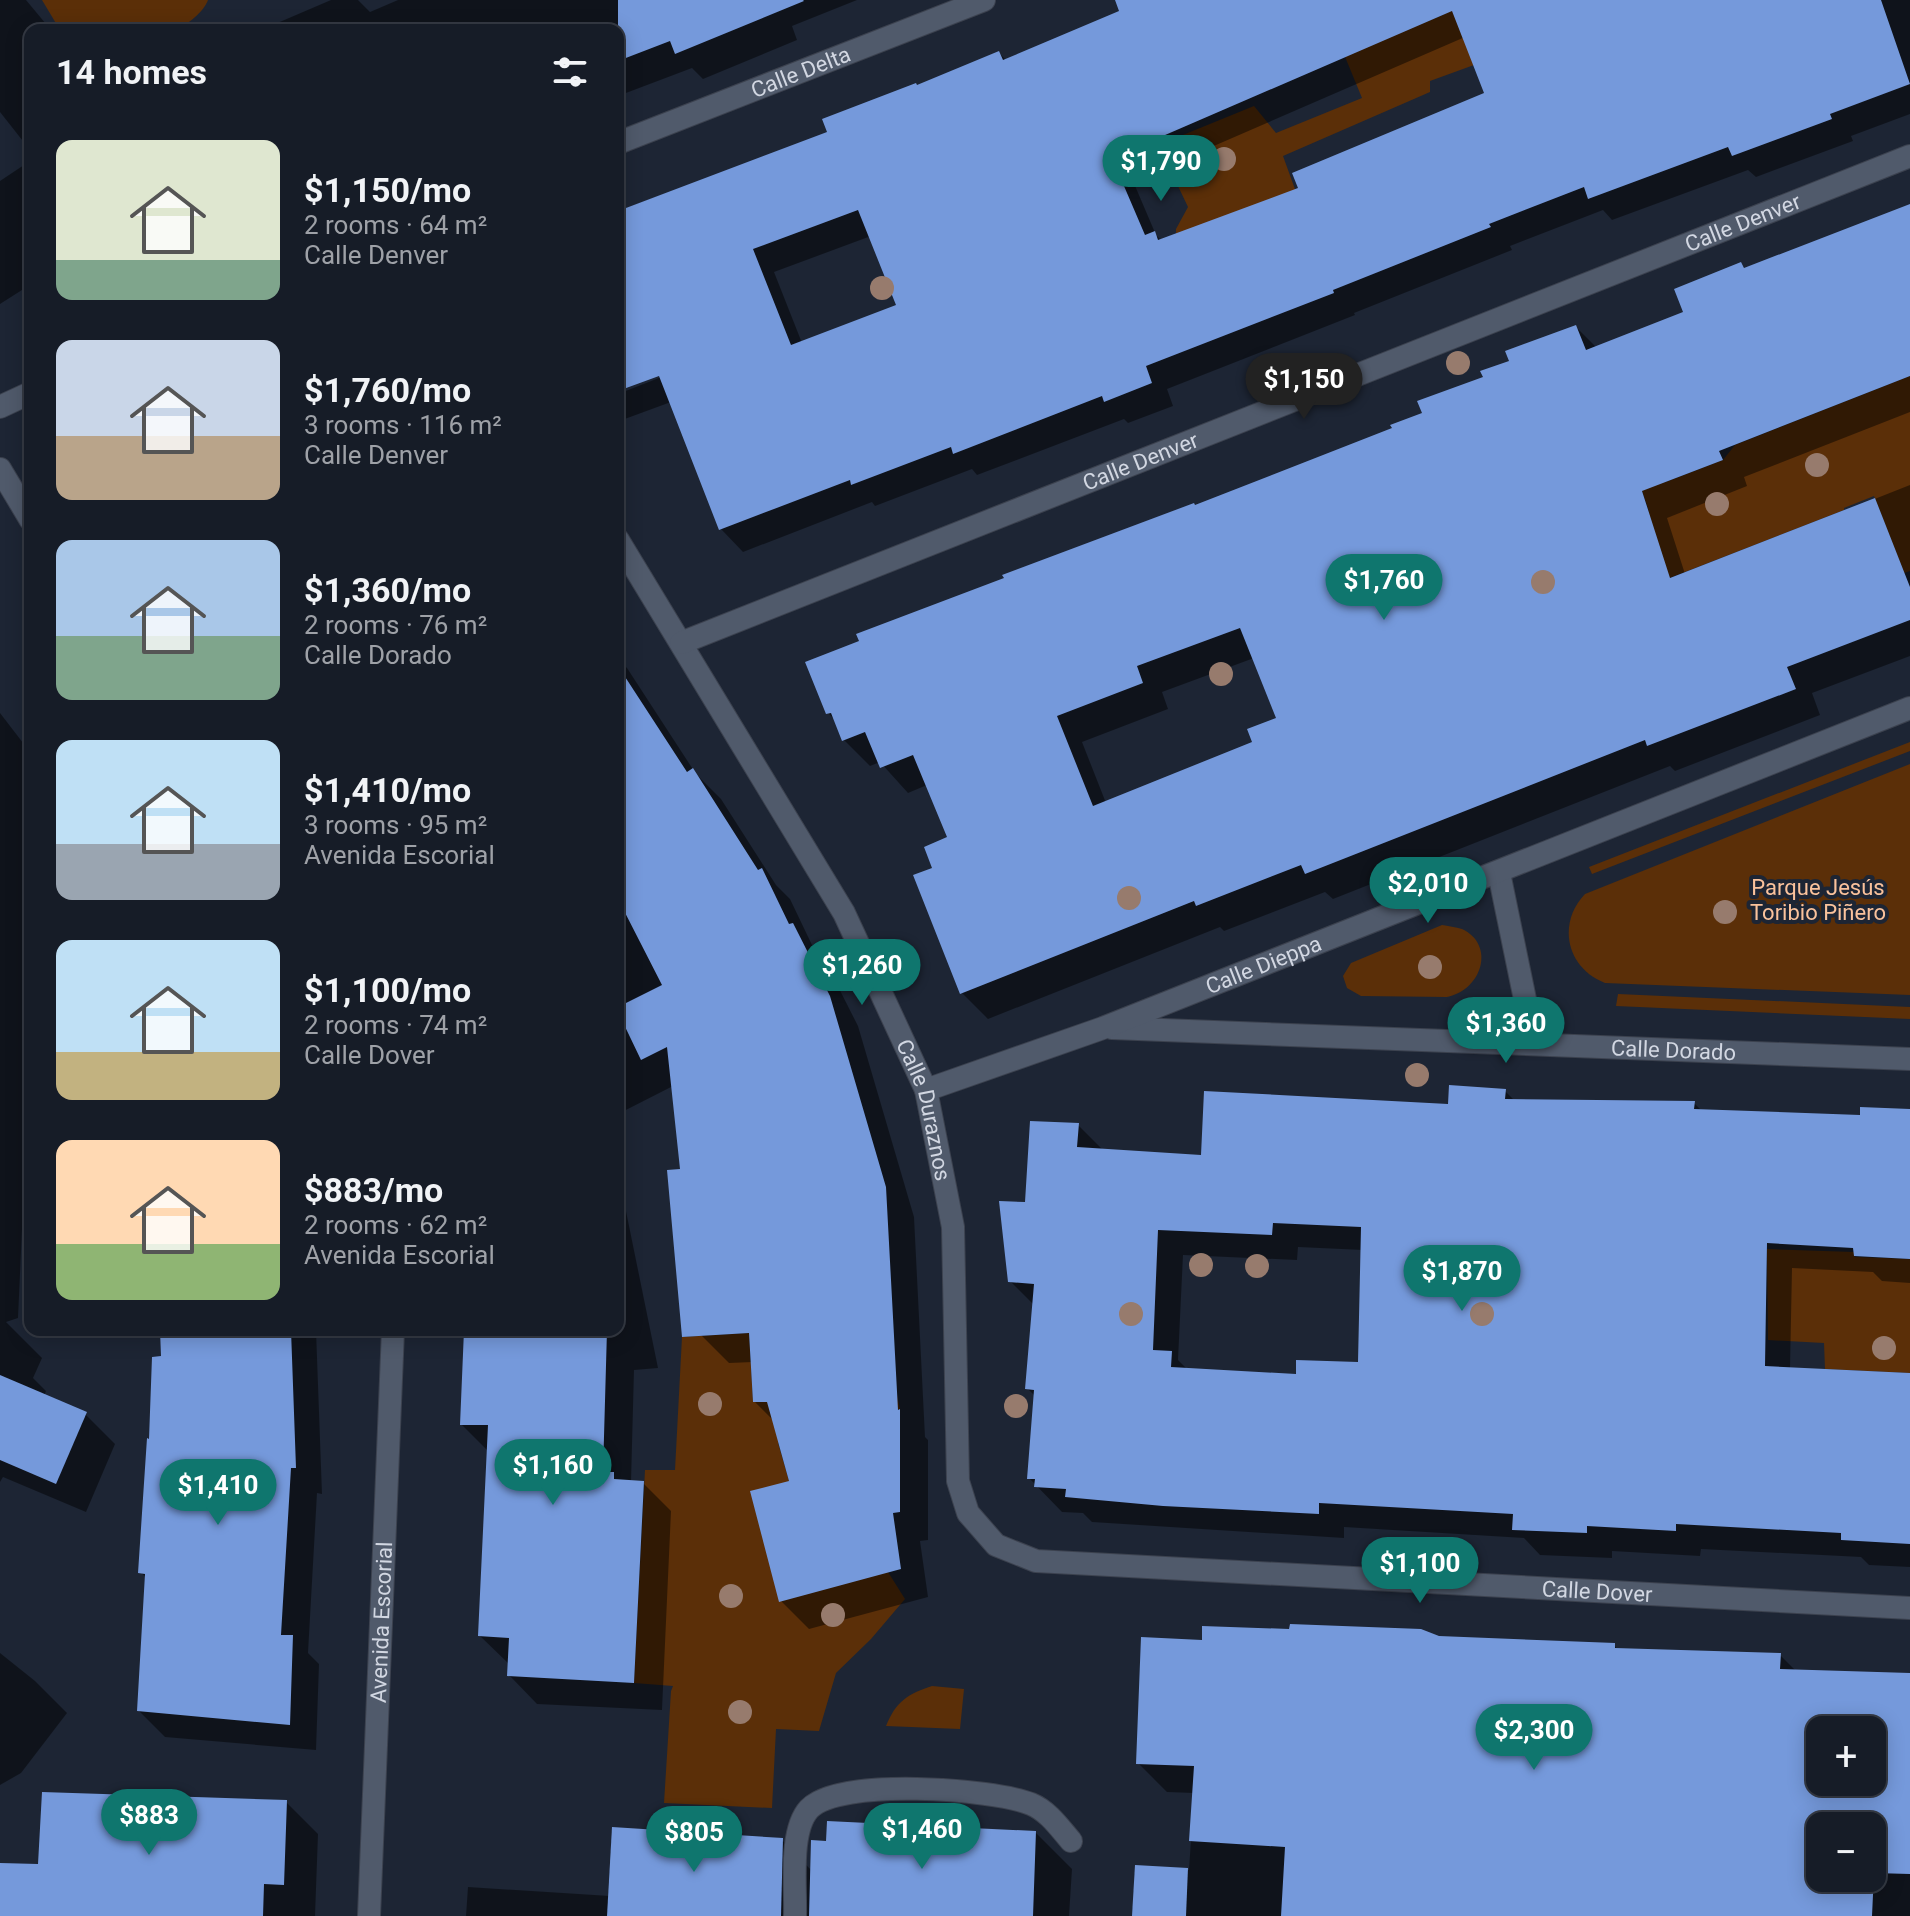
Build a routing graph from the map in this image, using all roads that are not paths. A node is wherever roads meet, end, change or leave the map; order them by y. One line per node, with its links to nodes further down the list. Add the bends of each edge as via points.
1 (984, 0): 2 (street, Calle Delta)
2 (624, 141)
3 (1910, 156): 9 (street, Calle Denver)
4 (24, 396): 5 (street)
5 (0, 407)
6 (0, 469): 7 (street)
7 (24, 509)
8 (624, 550): 9 (street, Calle Duraznos)
9 (681, 643): 15 (street, Calle Duraznos, via 844,913)
10 (1910, 708): 11 (street, Calle Dieppa)
11 (1499, 873): 12 (street, Calle Dieppa); 13 (street)
12 (1103, 1028): 13 (street, Calle Dorado); 15 (street, Calle Dieppa)
13 (1534, 1043): 14 (street, Calle Dorado)
14 (1910, 1059)
15 (926, 1090): 17 (street, Calle Duraznos, via 953,1227 958,1481)
16 (393, 1336): 20 (street, Avenida Escorial)
17 (968, 1513): 18 (street, Calle Dover, via 996,1545 1036,1561)
18 (1910, 1608)
19 (1071, 1841): 21 (street, via 1052,1818 1013,1798 901,1787 821,1800 797,1830)
20 (369, 1916)
21 (795, 1916)

